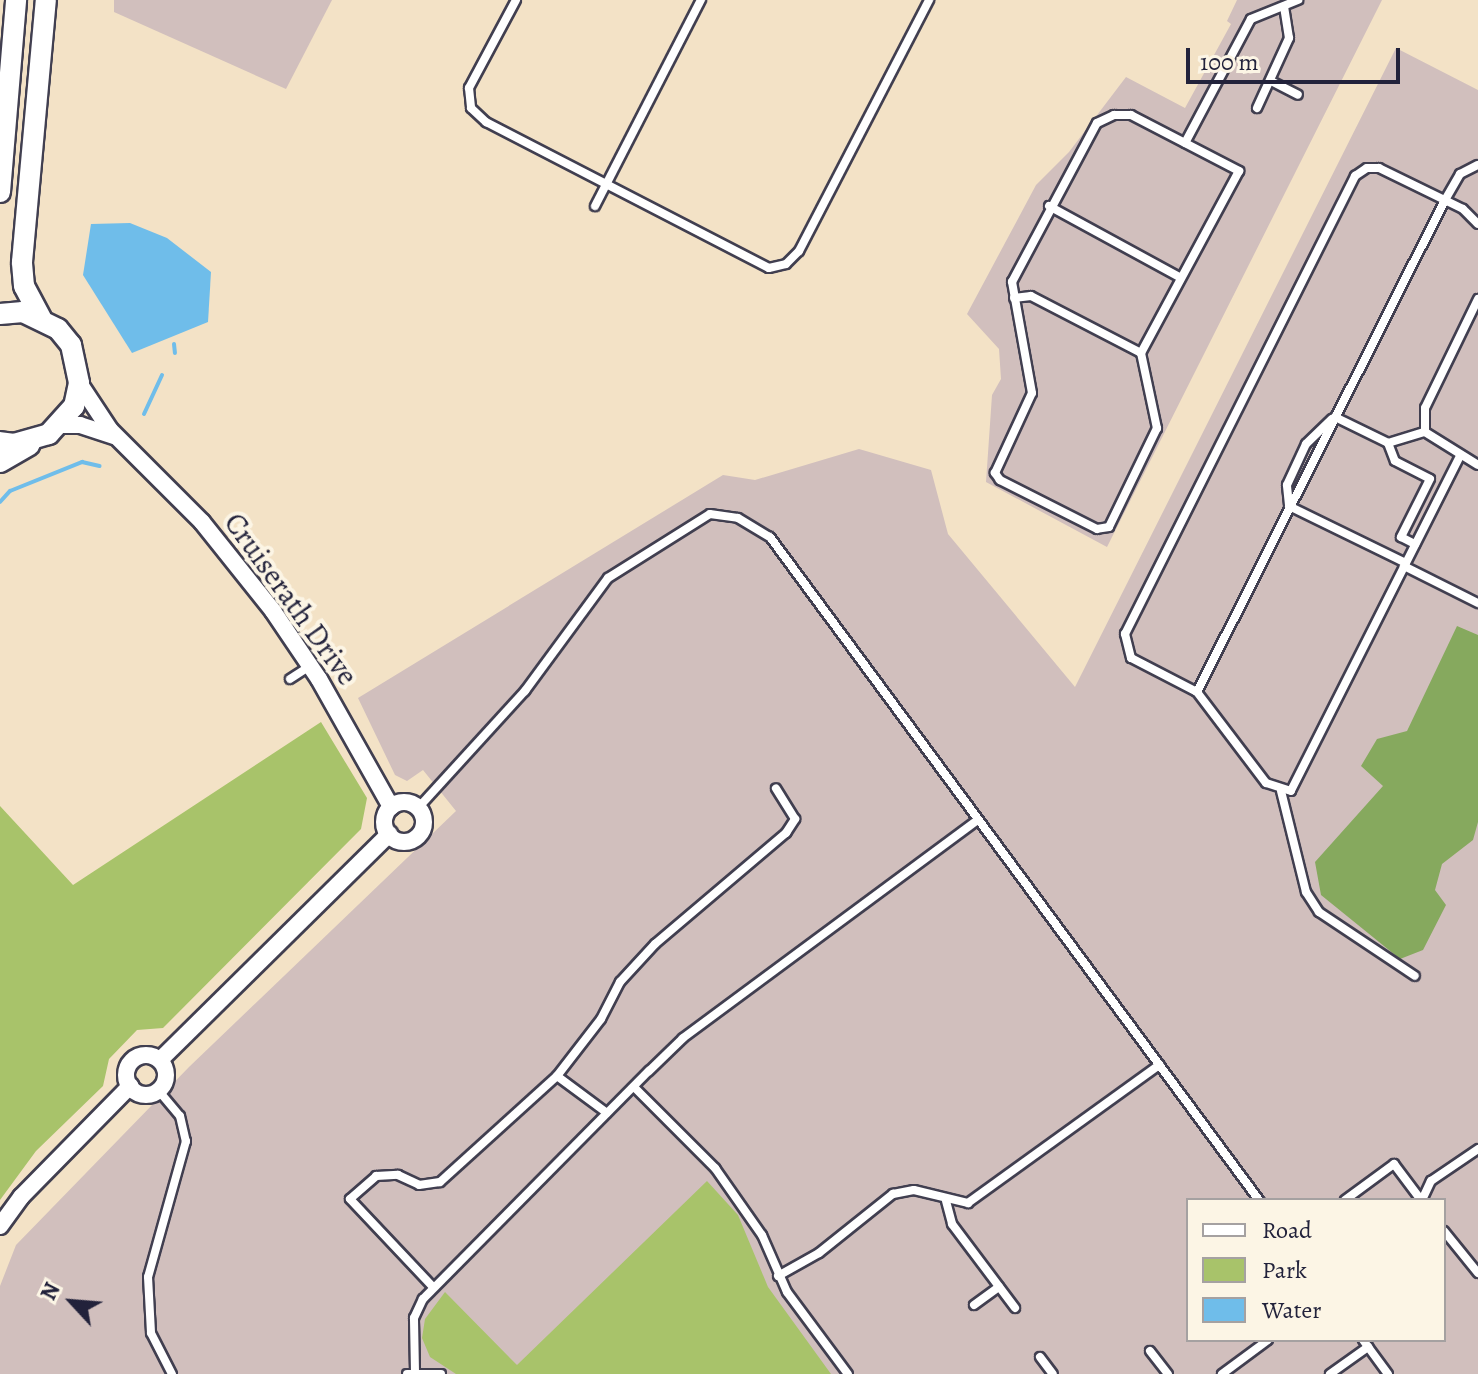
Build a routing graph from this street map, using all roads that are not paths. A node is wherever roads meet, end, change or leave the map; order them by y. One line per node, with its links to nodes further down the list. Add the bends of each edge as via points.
1 (16, 0): 13 (street)
2 (46, 0): 22 (street, via 22,262 24,286)
3 (516, 0): 12 (lane, via 469,88 471,108 486,122)
4 (701, 0): 12 (lane)
5 (929, 0): 12 (lane, via 799,251 786,264 753,264)
6 (1292, 5): 7 (lane, via 1289,38); 10 (lane, via 1251,19)
7 (1271, 81): 8 (lane); 9 (lane)
8 (1298, 95)
9 (1257, 108)
10 (1185, 143): 16 (lane, via 1131,115 1114,115 1097,123); 18 (lane, via 1239,171)
11 (1478, 165): 14 (lane, via 1460,174)
12 (604, 186): 15 (lane)
13 (0, 192)
14 (1445, 200): 17 (lane); 25 (lane); 41 (lane, via 1379,168 1355,176 1125,634 1131,658)
15 (595, 206)
16 (1049, 206): 18 (lane); 19 (lane, via 1012,282)
17 (1478, 224)
18 (1181, 278): 23 (lane)
19 (1014, 298): 23 (lane, via 1031,296); 23 (lane, via 1032,393 995,473 1097,529 1109,527 1157,428)
20 (1478, 299): 27 (lane, via 1425,408)
21 (0, 314): 22 (street)
22 (41, 318): 24 (street, via 71,345)
23 (1141, 353)
24 (79, 383): 26 (street, via 74,406); 30 (street, Cruiserath Drive)
25 (1335, 417): 31 (lane); 35 (lane); 35 (lane, via 1306,444 1287,485)
26 (60, 425): 28 (street); 30 (street, Cruiserath Drive, via 80,425)
27 (1425, 432): 31 (lane); 32 (lane)
28 (36, 441): 29 (street); 33 (street)
29 (0, 442)
30 (122, 442): 39 (street, Cruiserath Drive, via 202,522)
31 (1388, 443): 36 (lane, via 1395,461 1430,479 1401,537)
32 (1460, 456): 34 (lane); 36 (lane)
33 (0, 462)
34 (1478, 465)
35 (1289, 506): 37 (lane); 41 (lane)
36 (1415, 544): 37 (lane)
37 (1405, 565): 38 (lane); 43 (lane, via 1291,791)
38 (1478, 603)
39 (310, 666): 40 (lane); 44 (street, Cruiserath Drive)
40 (290, 679)
41 (1197, 692): 43 (lane, via 1266,783)
42 (776, 788): 51 (lane, via 795,819 786,833 655,944 620,982 601,1019)
43 (1281, 791): 48 (lane, via 1306,892 1319,912)
44 (391, 807): 45 (street, via 407,803); 47 (street, via 385,818)
45 (418, 808): 46 (lane, via 525,691 608,578 710,514 738,518 770,537); 47 (street, via 424,826 418,837 406,842)
46 (976, 821): 50 (lane); 53 (lane, via 683,1038)
47 (389, 834): 49 (street)
48 (1415, 976)
49 (160, 1060): 52 (street, via 149,1055 133,1060 127,1070); 54 (street, via 166,1079)
50 (1159, 1065): 57 (lane); 61 (lane, via 968,1203)
51 (557, 1076): 55 (lane); 66 (lane, via 440,1182 419,1185 398,1175 376,1176 350,1199)
52 (130, 1086): 54 (street, via 140,1094); 62 (street, via 21,1197)
53 (634, 1087): 55 (lane); 65 (lane, via 715,1168 762,1235)
54 (158, 1090): 75 (lane, via 180,1116 186,1141 148,1277 151,1333)
55 (607, 1113): 66 (lane)
56 (1478, 1149): 60 (lane, via 1431,1181)
57 (1258, 1198)
58 (1348, 1198): 59 (lane, via 1394,1164)
59 (1420, 1198)
60 (1423, 1198)
61 (946, 1201): 65 (lane, via 914,1190 893,1194 819,1253); 67 (lane, via 952,1224)
62 (0, 1226)
63 (1446, 1233): 64 (lane)
64 (1478, 1273)
65 (778, 1276): 77 (lane)
66 (433, 1287): 74 (lane, via 414,1318)
67 (999, 1287): 68 (lane); 69 (lane)
68 (974, 1305)
69 (1015, 1308)
70 (1265, 1342): 80 (lane)
71 (1365, 1343): 81 (lane); 82 (lane)
72 (1150, 1351): 79 (lane)
73 (1040, 1357): 78 (lane)
74 (411, 1373): 76 (lane)
75 (172, 1374)
76 (441, 1374)
77 (848, 1374)
78 (1053, 1374)
79 (1168, 1374)
80 (1222, 1374)
81 (1330, 1374)
82 (1388, 1374)

